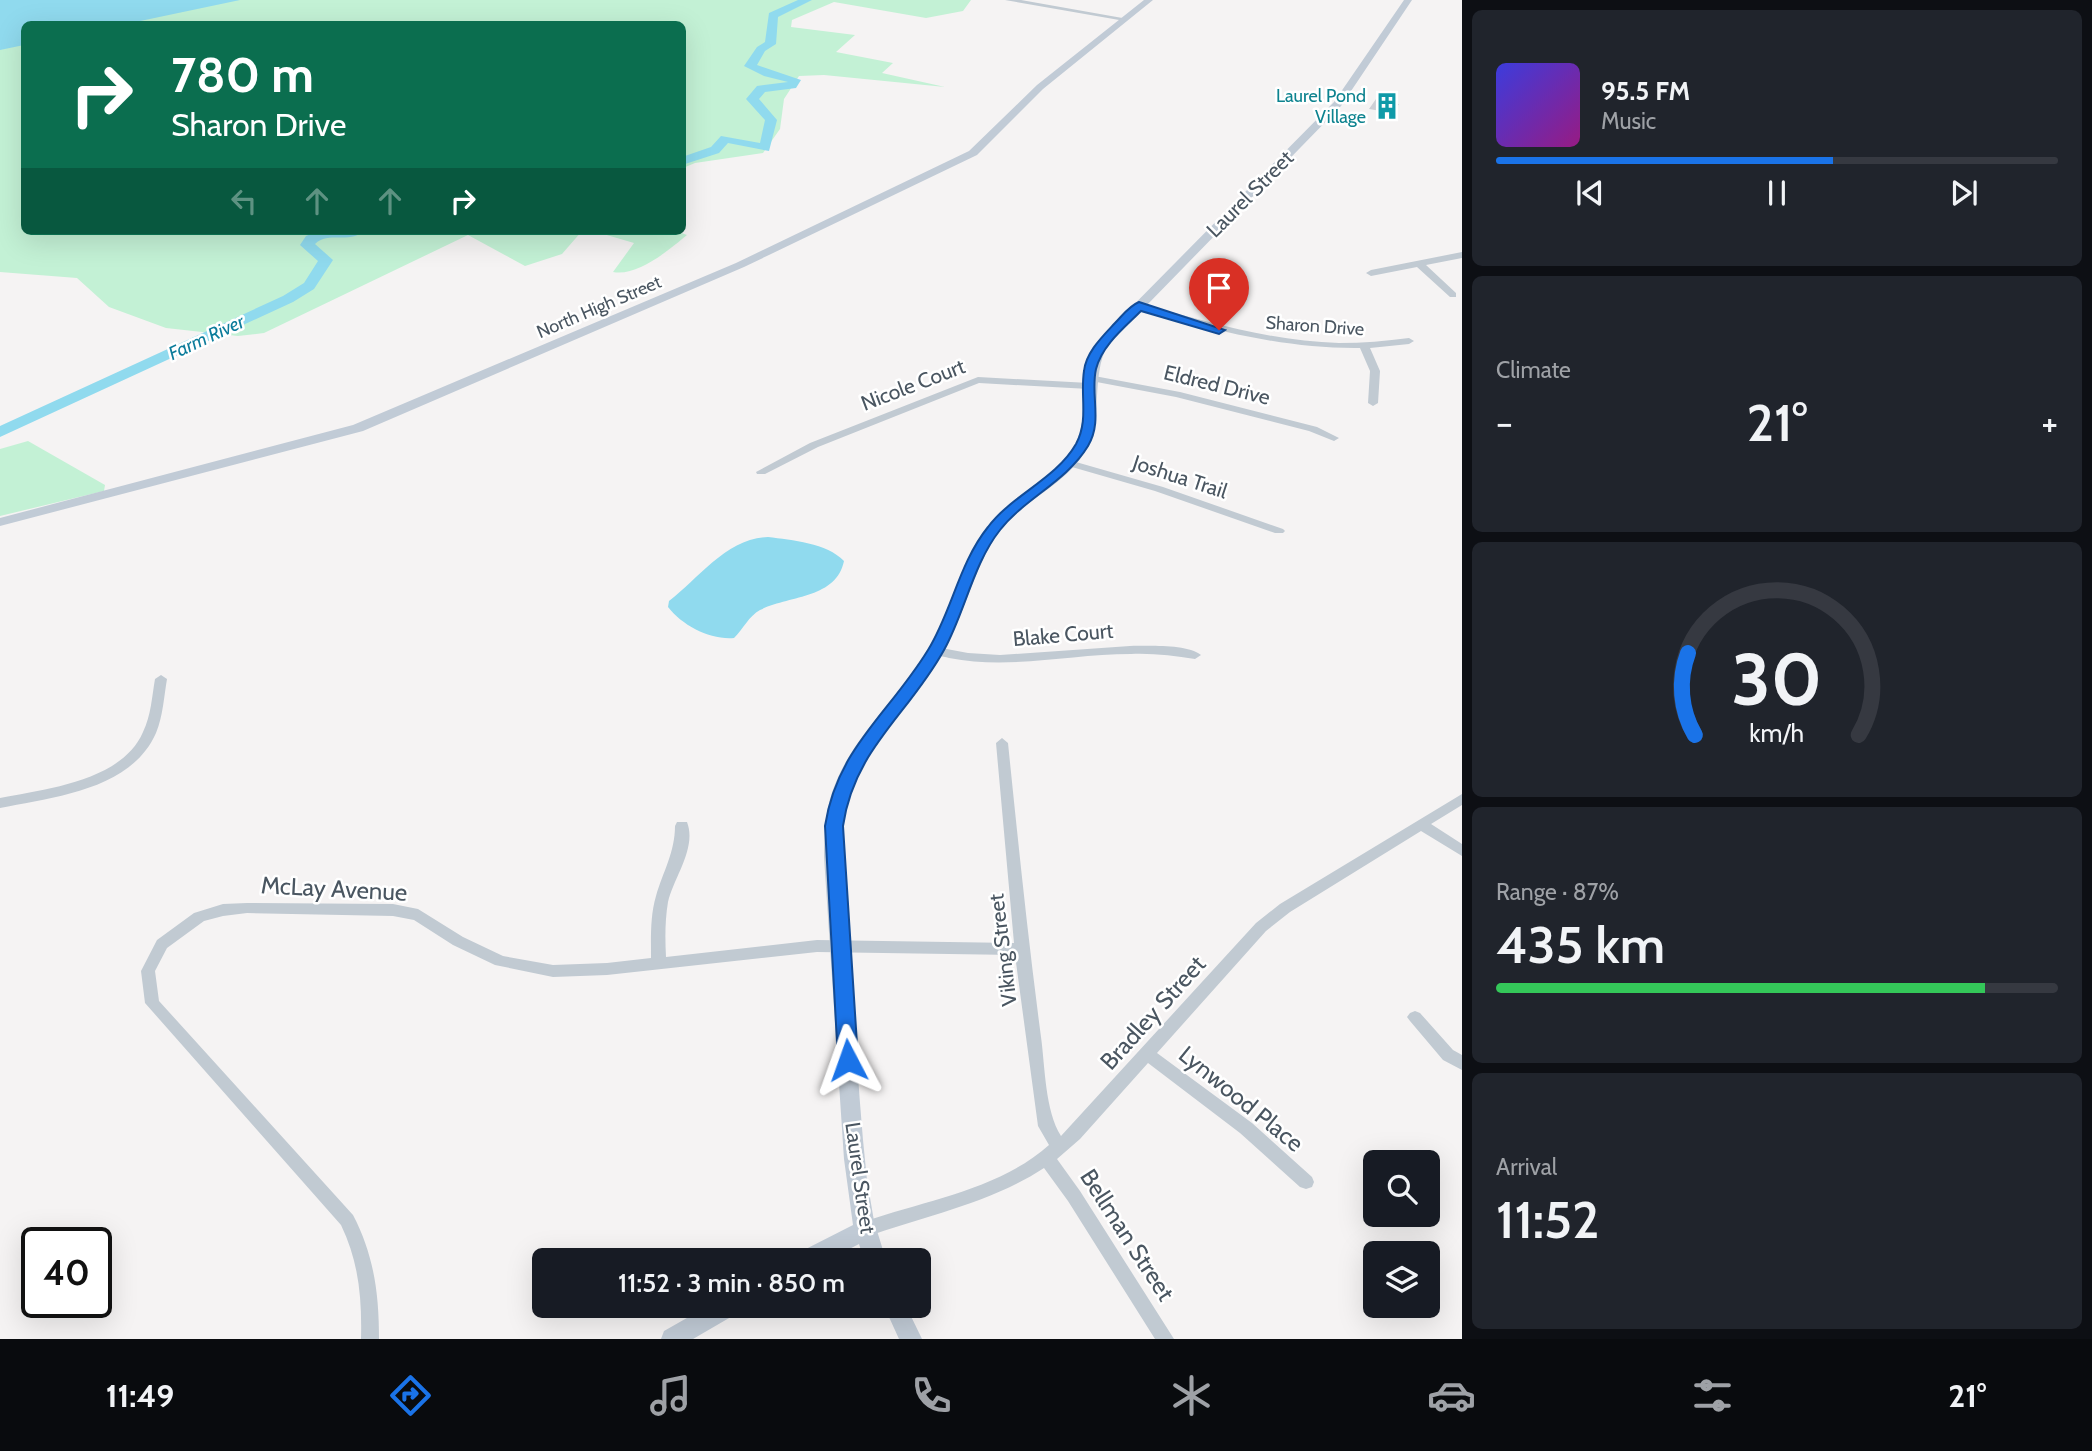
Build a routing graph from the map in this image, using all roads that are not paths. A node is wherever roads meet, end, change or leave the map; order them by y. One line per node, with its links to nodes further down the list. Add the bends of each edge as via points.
1 (1008, 0): 4 (street)
2 (1149, 0): 4 (street, North High Street)
3 (1408, 0): 9 (street, Laurel Street, via 1339,104)
4 (1125, 19): 17 (street, North High Street, via 1040,87 973,153 740,265 358,428)
5 (1462, 255): 6 (street)
6 (1420, 264): 7 (street); 8 (street)
7 (1371, 273)
8 (1453, 295)
9 (1139, 306): 11 (street, Sharon Drive, via 1268,341); 12 (street, Laurel Street, via 1102,344 1092,361)
10 (1409, 341): 11 (street, Sharon Drive)
11 (1364, 346): 13 (street, via 1375,371)
12 (1089, 382): 14 (street, Eldred Drive, via 1185,397); 15 (street, Laurel Street, via 1088,431); 16 (street, Nicole Court, via 978,380 814,445)
13 (1373, 403)
14 (1334, 438)
15 (1069, 463): 18 (street, Joshua Trail); 19 (street, Laurel Street, via 1008,512 992,531)
16 (761, 472)
17 (0, 522)
18 (1279, 531)
19 (936, 651): 20 (street, Blake Court, via 981,661 1161,648); 28 (street, Laurel Street, via 857,756 838,801 834,846)
20 (1195, 655)
21 (161, 679): 24 (street, via 150,734 126,763 92,781)
22 (1002, 743): 29 (street, Viking Street)
23 (1462, 799): 25 (street, Bradley Street)
24 (0, 803)
25 (1421, 824): 27 (street); 32 (street, Bradley Street, via 1261,927)
26 (682, 826): 30 (street, via 681,855 660,911)
27 (1462, 851)
28 (840, 946): 29 (street, McLay Avenue); 30 (street, McLay Avenue); 37 (street, Laurel Street, via 855,1167)
29 (1021, 949): 34 (street, Viking Street, via 1046,1126)
30 (659, 963): 42 (street, McLay Avenue, via 572,971 525,967 479,952 418,915 363,909 223,910 190,922 157,950 148,971 152,1003 347,1220 359,1241 371,1293)
31 (1415, 1017): 33 (street, via 1448,1055)
32 (1147, 1054): 34 (street, Bradley Street); 36 (street, Lynwood Place, via 1246,1128)
33 (1462, 1063)
34 (1060, 1148): 35 (street, Bradley Street)
35 (1046, 1159): 37 (street, Bradley Street, via 992,1189); 45 (street, Bellman Street)
36 (1306, 1182)
37 (866, 1229): 38 (street); 39 (street, Laurel Street)
38 (829, 1248)
39 (872, 1248)
40 (708, 1318): 43 (street)
41 (901, 1318): 44 (street)
42 (370, 1339)
43 (672, 1339)
44 (911, 1339)
45 (1165, 1339)

